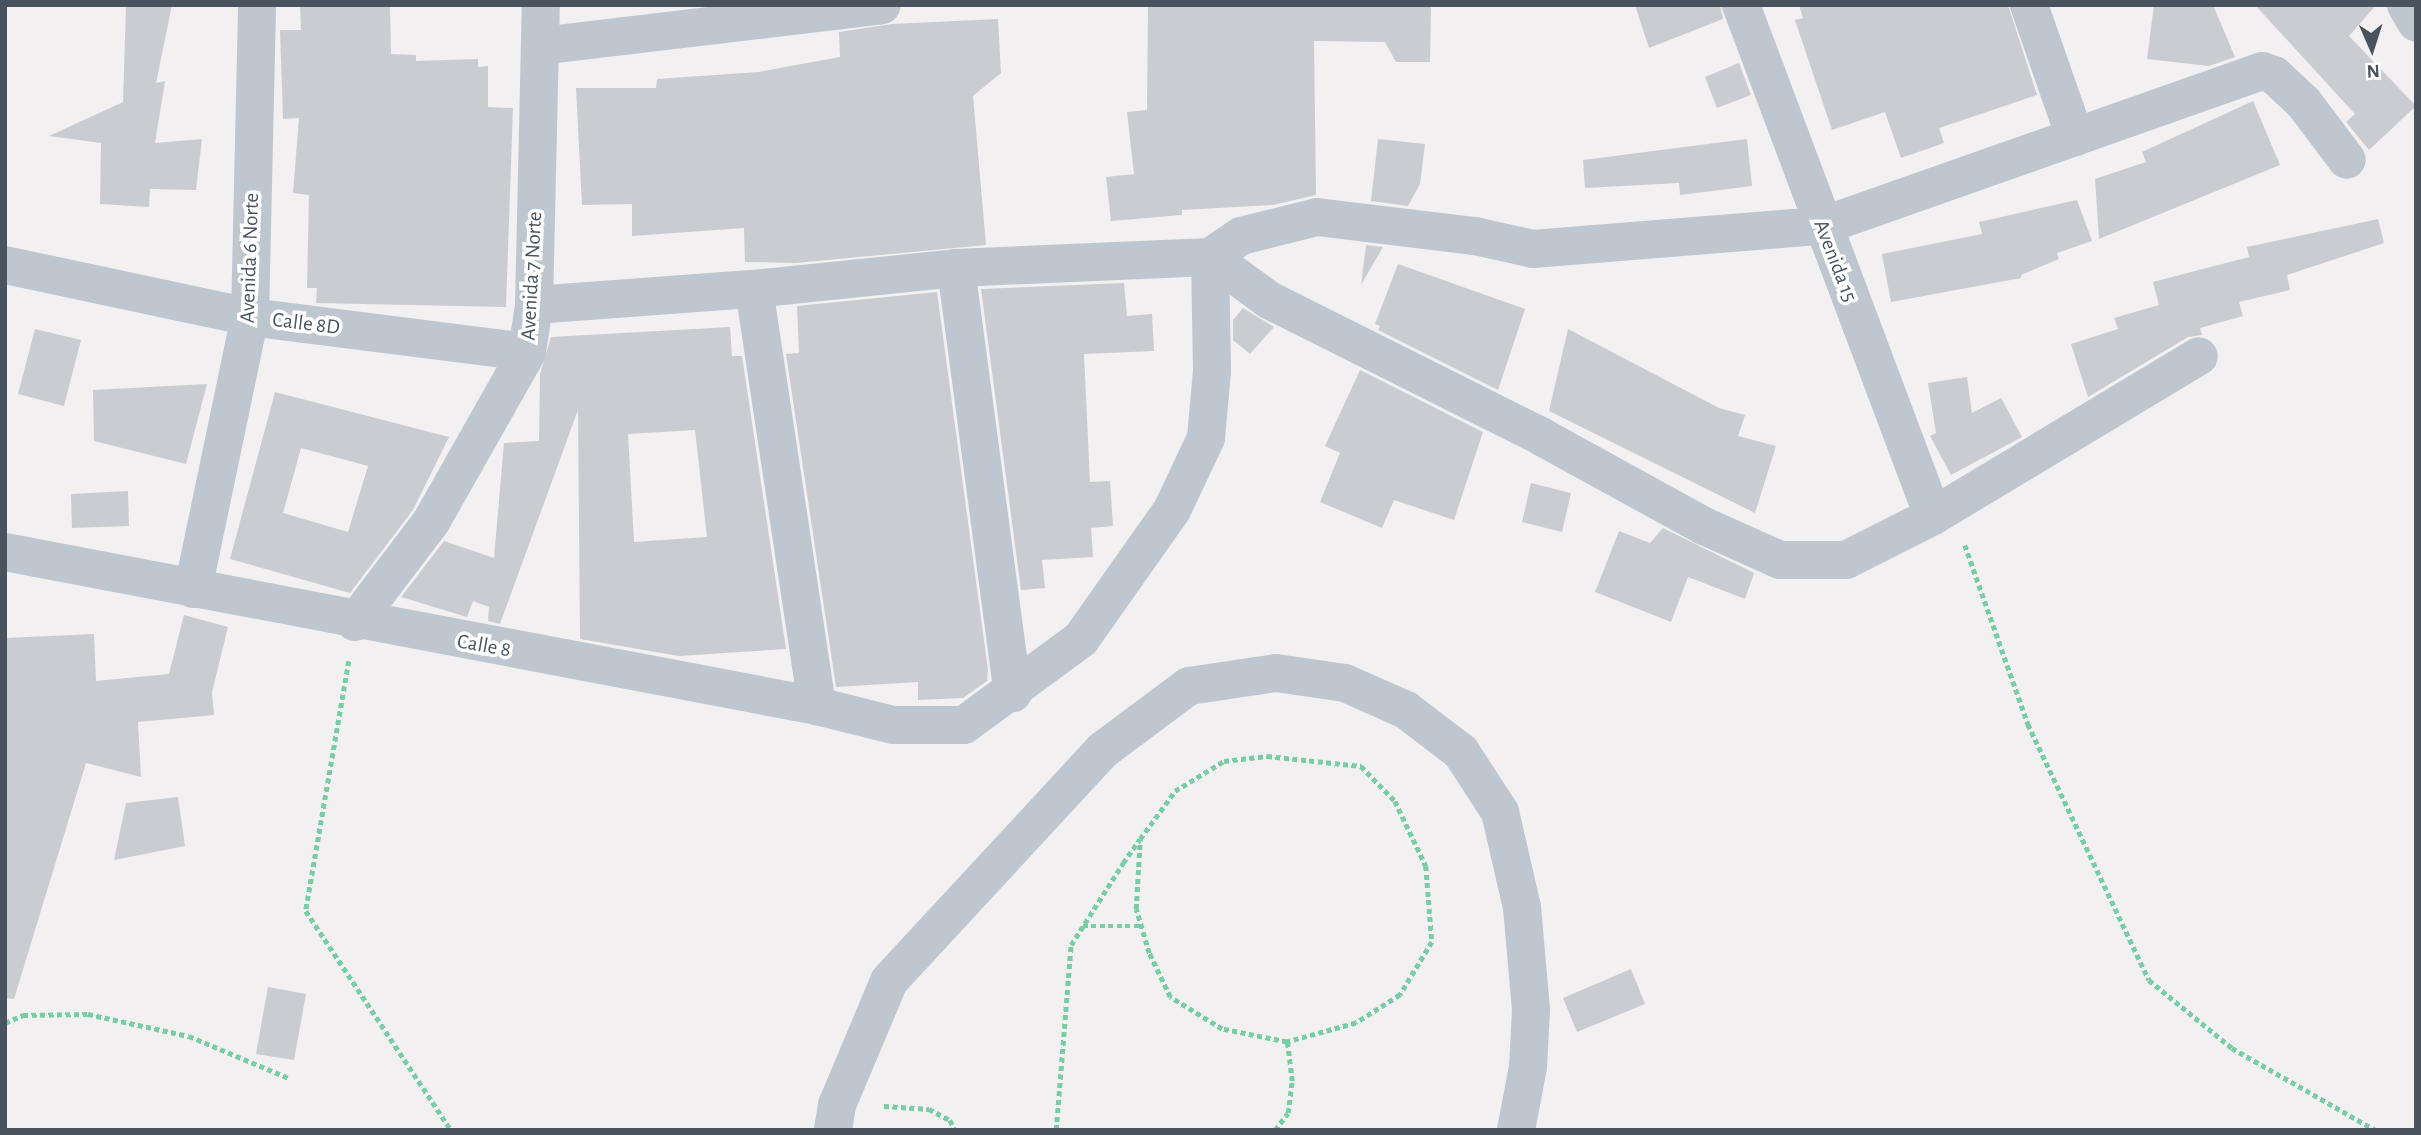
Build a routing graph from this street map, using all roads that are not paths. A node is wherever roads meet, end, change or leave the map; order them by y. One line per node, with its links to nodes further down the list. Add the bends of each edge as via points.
1 (257, 5): 18 (street, Avenida 6 Norte)
2 (541, 5): 9 (street, Avenida 7 Norte)
3 (882, 5): 7 (street)
4 (1741, 5): 12 (street, Avenida 15)
5 (2029, 5): 10 (street)
6 (2406, 5): 8 (street)
7 (832, 9): 9 (street)
8 (2416, 22)
9 (540, 46): 17 (street, Avenida 7 Norte)
10 (2075, 137): 11 (street, via 2262,71 2274,75 2304,103); 12 (street)
11 (2347, 160)
12 (1822, 226): 13 (street, via 1532,249 1475,236 1317,217 1241,236); 21 (street, Avenida 15)
13 (1210, 257): 15 (street); 21 (street, via 1269,300 1542,437 1704,526 1780,560 1846,560); 25 (street, via 1212,371 1206,438 1172,510 1081,639)
14 (5, 265): 18 (street, Calle 8D)
15 (956, 268): 16 (street); 25 (street)
16 (754, 289): 17 (street); 26 (street)
17 (534, 306): 19 (street, Avenida 7 Norte)
18 (250, 317): 19 (street, Calle 8D); 23 (street, Avenida 6 Norte)
19 (527, 352): 24 (street, Avenida 7 Norte, via 430,522)
20 (2199, 356): 21 (street)
21 (1942, 511)
22 (5, 552): 23 (street, Calle 8)
23 (193, 589): 24 (street, Calle 8)
24 (355, 622): 26 (street, Calle 8)
25 (1013, 693): 26 (street, Calle 8, via 964,725 893,725)
26 (817, 706)
27 (835, 1117): 28 (street, via 889,981 1103,750 1189,686 1276,673 1345,683 1406,710 1461,752 1500,813 1522,907 1531,1010 1528,1067)
28 (1516, 1130)

